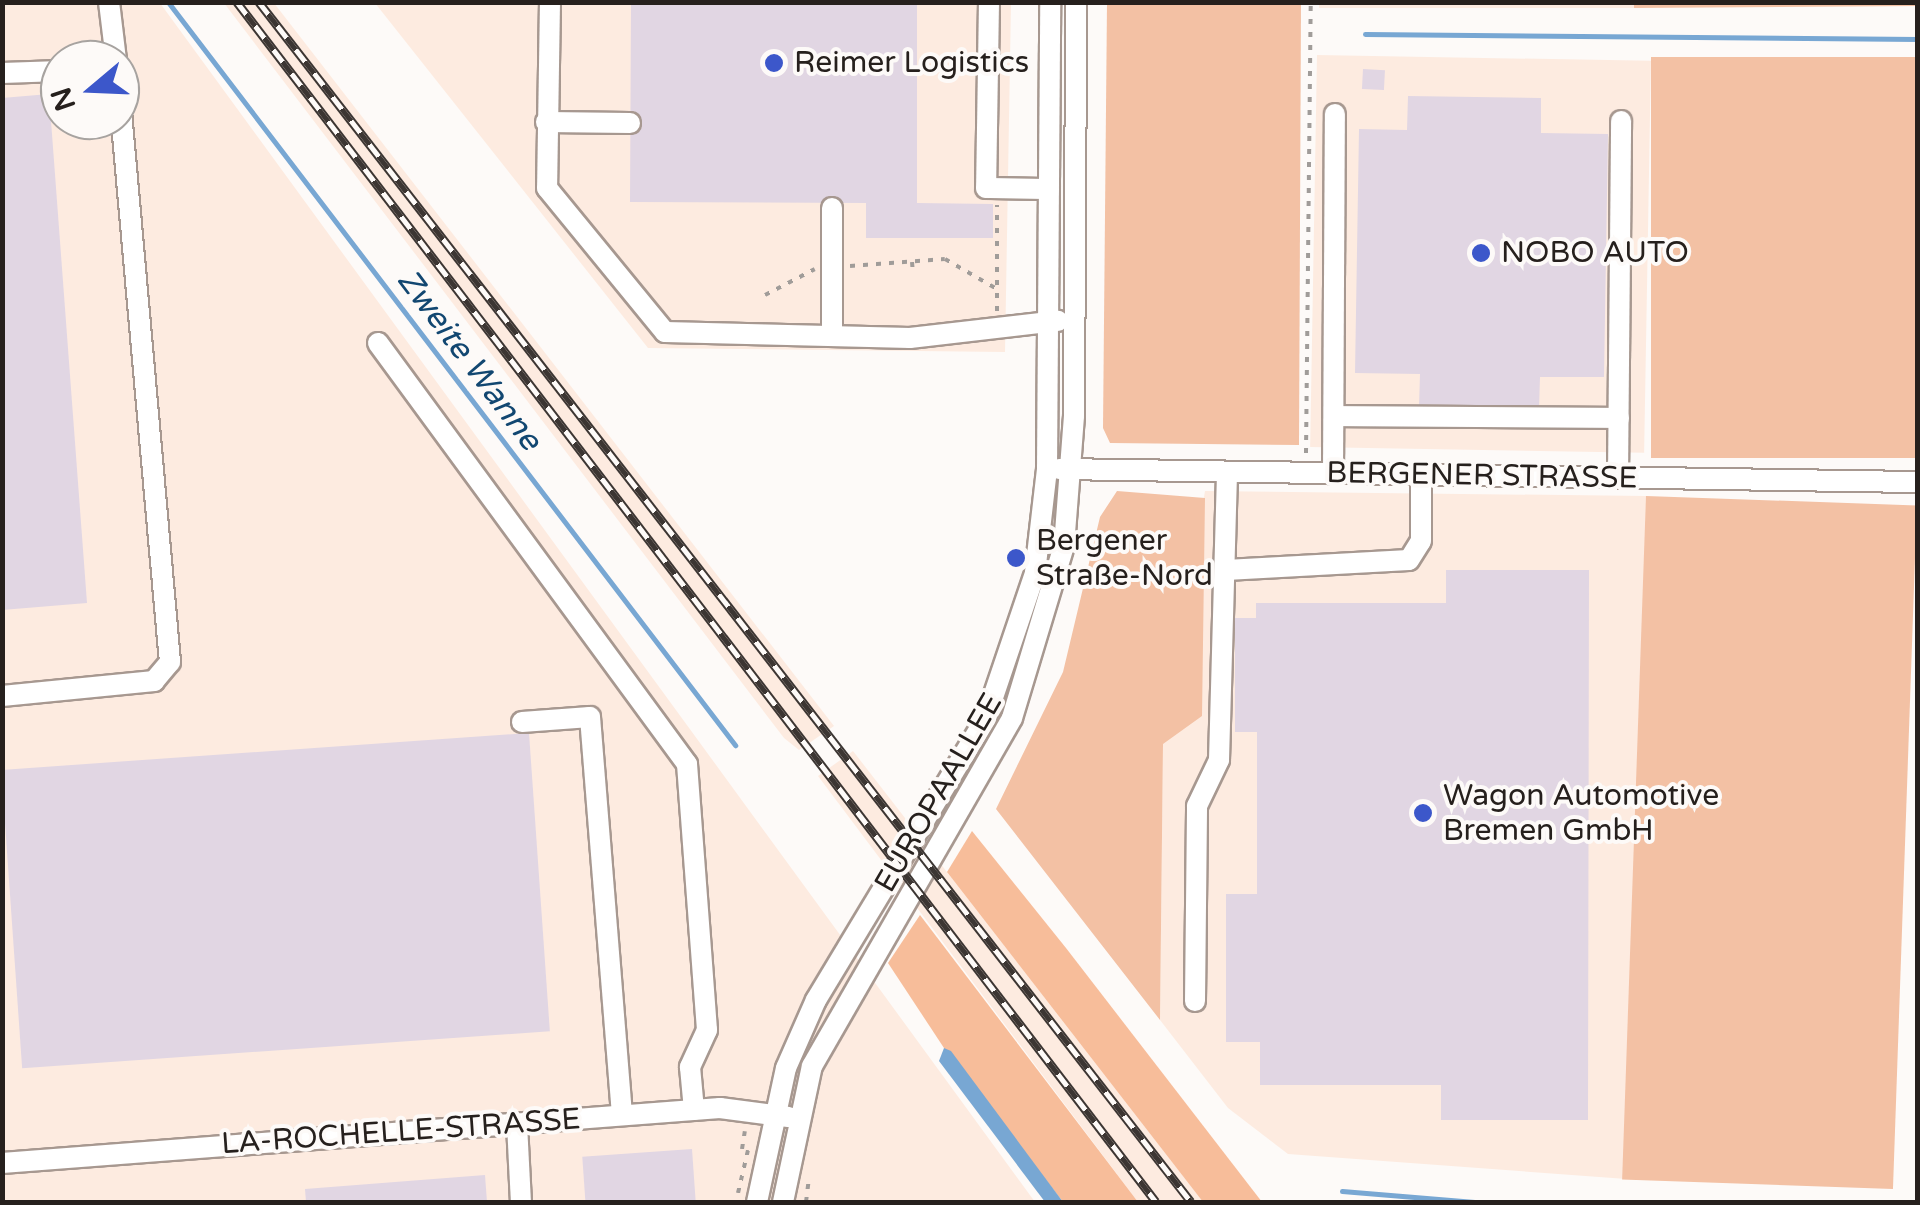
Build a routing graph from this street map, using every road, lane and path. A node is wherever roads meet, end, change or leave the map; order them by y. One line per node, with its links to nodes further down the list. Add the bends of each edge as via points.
1 (109, 2): 7 (street)
2 (550, 2): 12 (street)
3 (988, 2): 15 (street, via 986,188)
4 (1050, 2): 16 (street, EUROPAALLEE)
5 (1076, 2): 22 (street, EUROPAALLEE)
6 (1310, 2): 37 (path)
7 (114, 40)
8 (40, 72): 9 (street)
9 (2, 73)
10 (1335, 114): 32 (street)
11 (1620, 121): 33 (street)
12 (546, 122): 13 (street); 29 (street, via 546,188 665,332)
13 (630, 124)
14 (123, 140): 43 (street, via 170,662 154,681)
15 (997, 188): 16 (street); 23 (path)
16 (1049, 189): 20 (street, EUROPAALLEE)
17 (832, 208): 19 (street)
18 (912, 262): 19 (path); 21 (path); 23 (path, via 946,259)
19 (832, 268): 24 (path, via 798,270); 30 (street)
20 (1047, 272): 22 (street); 26 (street, EUROPAALLEE)
21 (913, 274)
22 (1075, 274): 27 (street, EUROPAALLEE)
23 (996, 290): 28 (path)
24 (765, 295)
25 (780, 315): 29 (street)
26 (1047, 321): 27 (street); 28 (street); 35 (street, EUROPAALLEE)
27 (1076, 322): 34 (street, EUROPAALLEE)
28 (996, 326): 30 (street)
29 (793, 335): 30 (street)
30 (832, 336)
31 (378, 343): 46 (street, via 683,755 707,1030 690,1068)
32 (1334, 416): 33 (street); 38 (street)
33 (1619, 418): 40 (street)
34 (1072, 468): 35 (street, BERGENER STRASSE); 36 (street, BERGENER STRASSE); 49 (street, EUROPAALLEE, via 1034,669 842,1002)
35 (1047, 469): 47 (street, EUROPAALLEE, via 1013,659 970,749 816,1000)
36 (1227, 472): 37 (street, BERGENER STRASSE); 42 (street)
37 (1306, 473): 38 (street, BERGENER STRASSE)
38 (1333, 474): 39 (street, BERGENER STRASSE)
39 (1421, 475): 40 (street, BERGENER STRASSE); 42 (street, via 1420,541 1408,560)
40 (1618, 478): 41 (street, BERGENER STRASSE)
41 (1918, 482)
42 (1226, 570): 45 (street, via 1219,760 1197,806)
43 (2, 696)
44 (522, 722): 48 (street, via 590,717)
45 (1195, 1001)
46 (694, 1110): 47 (street, LA-ROCHELLE-STRASSE); 48 (street, LA-ROCHELLE-STRASSE)
47 (774, 1114): 49 (street, LA-ROCHELLE-STRASSE); 53 (street, EUROPAALLEE)
48 (622, 1115): 50 (street, LA-ROCHELLE-STRASSE)
49 (798, 1120): 54 (street, EUROPAALLEE)
50 (517, 1124): 51 (street, LA-ROCHELLE-STRASSE); 52 (street)
51 (2, 1163)
52 (521, 1202)
53 (757, 1202)
54 (783, 1202)

